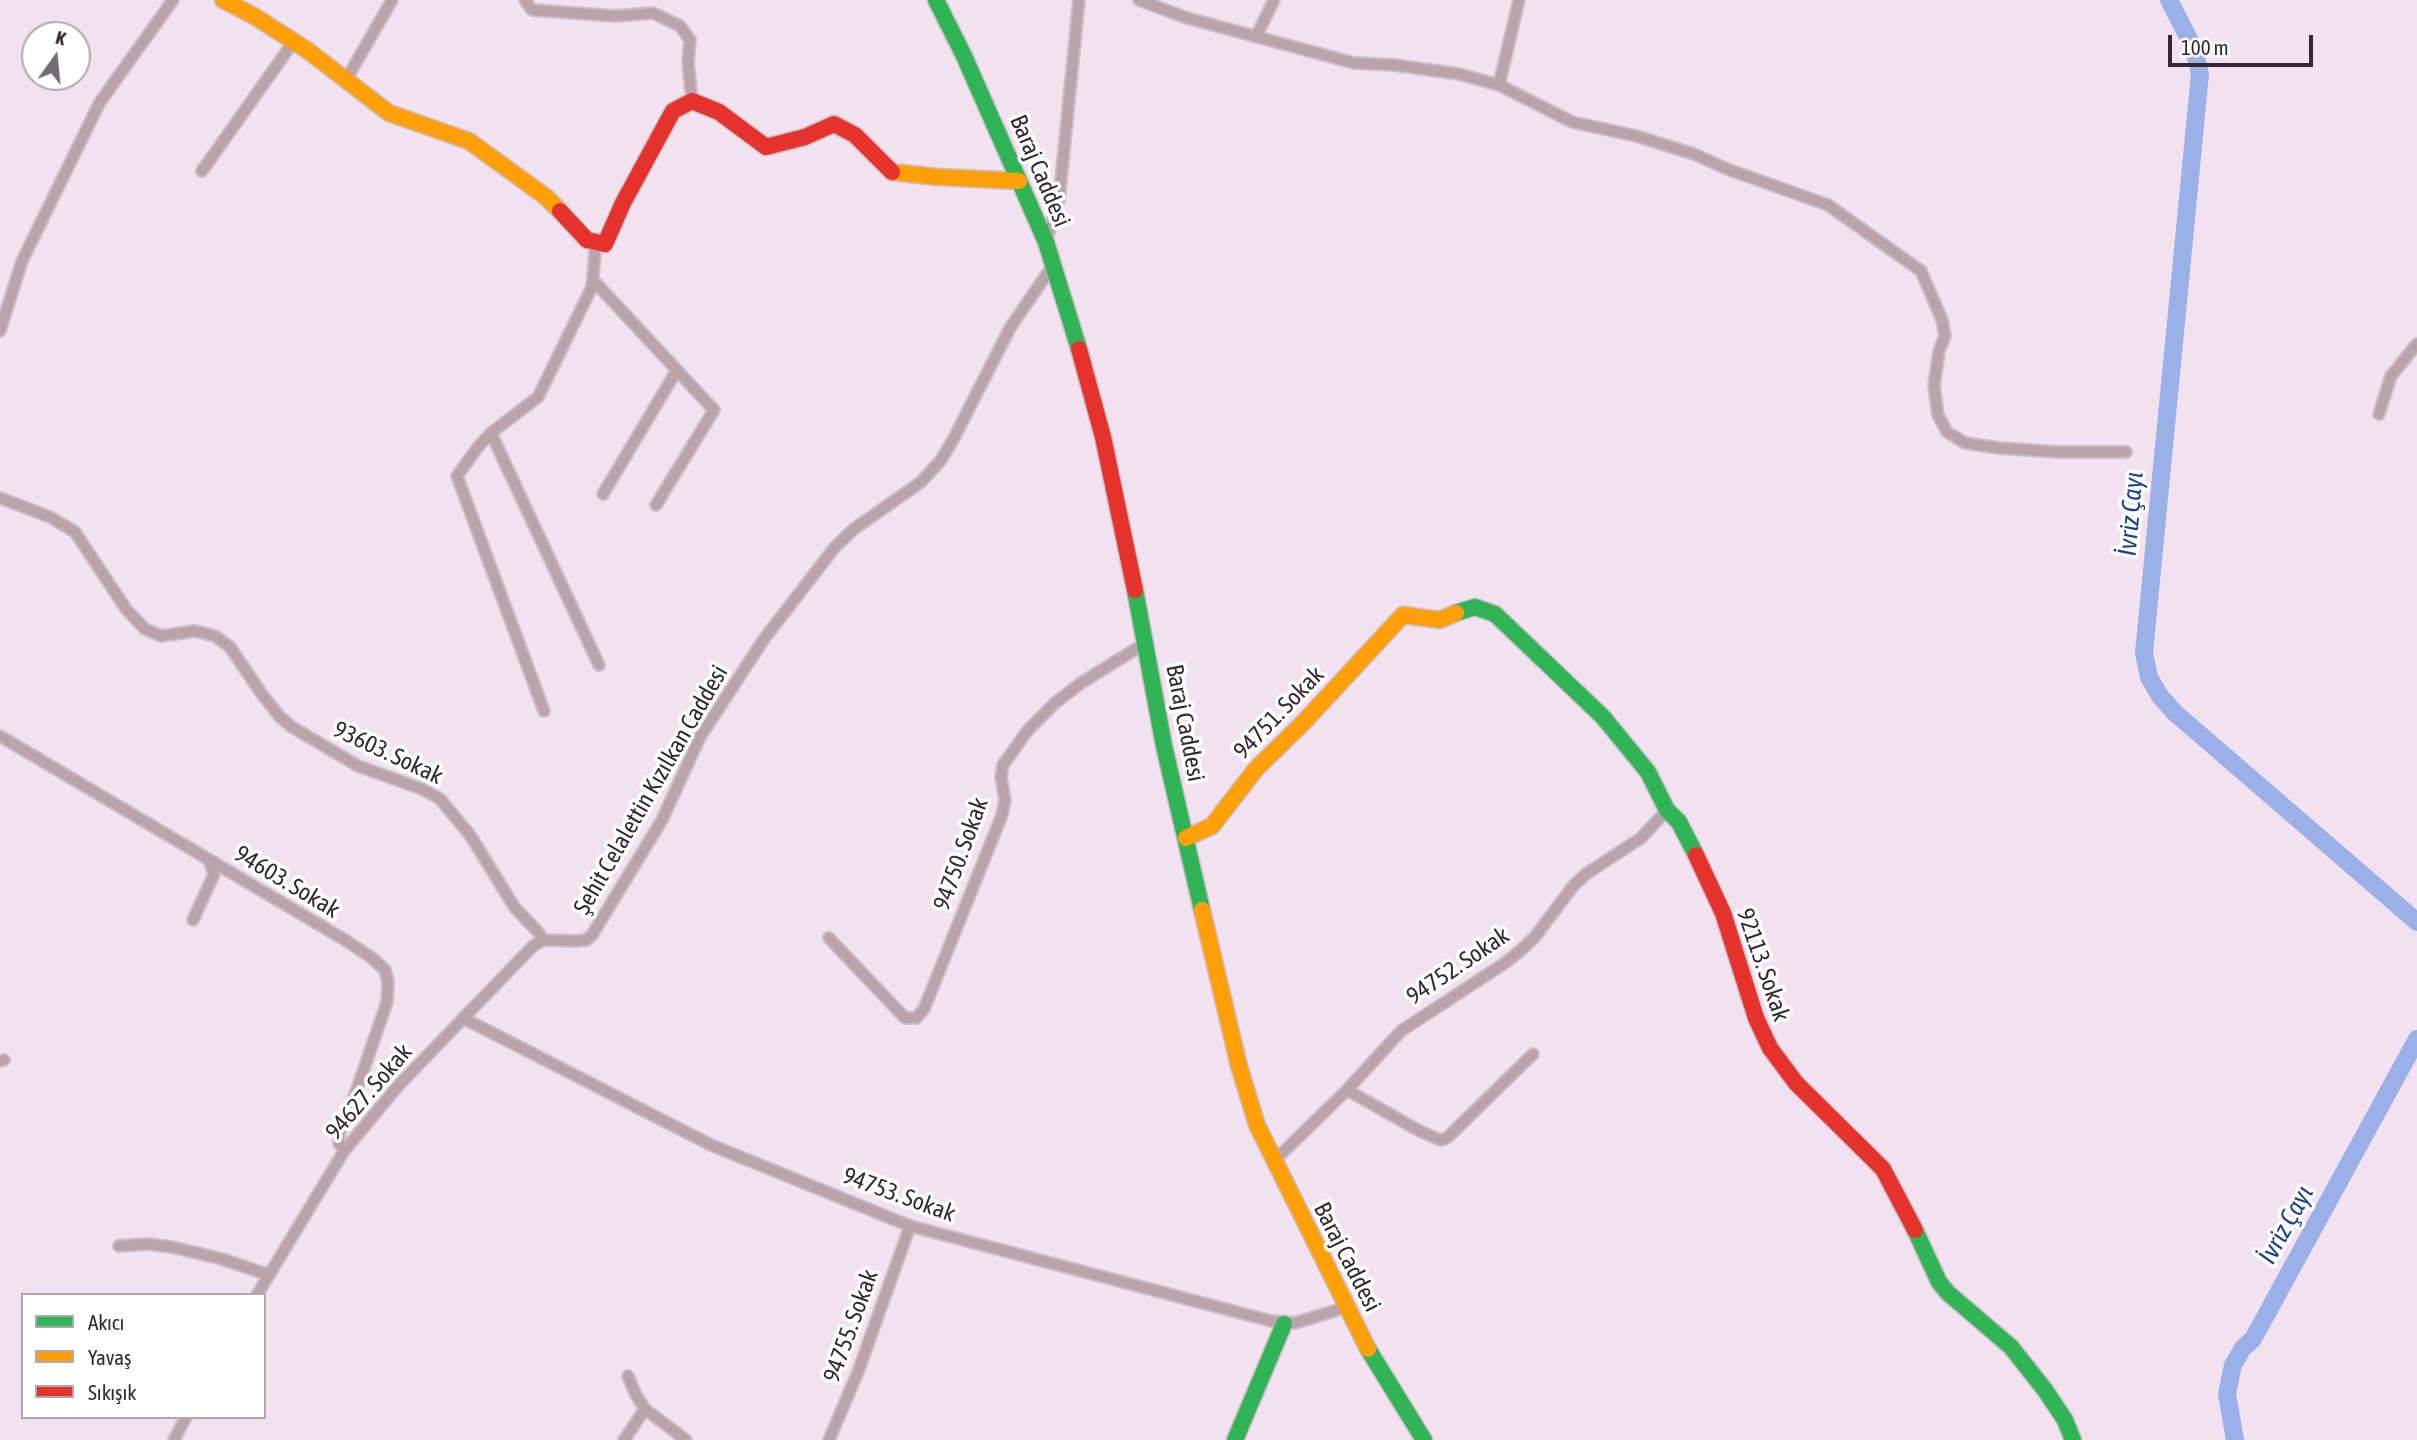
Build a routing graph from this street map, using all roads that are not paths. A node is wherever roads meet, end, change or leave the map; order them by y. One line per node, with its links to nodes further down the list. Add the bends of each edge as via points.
1 (173, 0): 21 (street, via 100,102 22,261)
2 (223, 0): 11 (street)
3 (392, 0): 12 (street)
4 (525, 0): 14 (street, via 532,10 615,16 653,13 680,26 690,40)
5 (936, 0): 16 (street, Baraj Caddesi)
6 (1079, 0): 18 (street, via 1059,200)
7 (1139, 0): 10 (street)
8 (1274, 0): 10 (street)
9 (1519, 0): 13 (street)
10 (1256, 37): 13 (street, via 1354,63 1446,72)
11 (294, 41): 12 (street); 15 (street)
12 (346, 80): 17 (street, via 389,113 469,141 547,197 587,240)
13 (1499, 85): 26 (street, via 1572,122 1694,154 1828,205 1921,271 1945,336 1934,386 1938,415 1947,432 1965,443 2057,452)
14 (692, 101): 16 (street, via 719,113 766,146 834,124 855,135 892,172); 17 (street, via 673,111 622,203 605,244)
15 (202, 171)
16 (1019, 181): 18 (street, Baraj Caddesi)
17 (596, 242): 20 (street)
18 (1046, 242): 19 (street, Baraj Caddesi)
19 (1053, 265): 31 (street, Baraj Caddesi, via 1102,437); 40 (street, Şehit Celalettin Kızılkan Caddesi, via 1010,328 935,467 909,492 846,536 771,628 700,737 662,820 599,926 586,940)
20 (593, 280): 23 (street); 25 (street, via 538,397)
21 (0, 331)
22 (2417, 344): 24 (street, via 2391,376)
23 (677, 370): 27 (street); 29 (street, via 714,410)
24 (2379, 414)
25 (491, 433): 32 (street); 33 (street, via 457,476)
26 (2126, 452)
27 (604, 494)
28 (0, 498): 40 (street, 93603. Sokak, via 75,532 126,609 145,629 161,635 195,631 215,636 230,647 271,707 292,727 358,766 440,799 475,842 515,908)
29 (656, 505)
30 (1403, 615): 35 (street, 92113. Sokak, via 1440,620 1475,607 1496,614 1619,734 1648,772); 36 (street, 94751. Sokak, via 1256,769 1212,826)
31 (1147, 642): 36 (street, Baraj Caddesi, via 1164,746); 39 (street, 94750. Sokak, via 1055,703 1003,765 1002,815 924,1009 916,1018 905,1018)
32 (599, 665)
33 (544, 711)
34 (0, 736): 37 (street, 94603. Sokak)
35 (1667, 810): 43 (street, 94752. Sokak, via 1641,838 1574,885 1520,951 1401,1031); 61 (street, 92113. Sokak, via 1689,839 1726,920 1752,1007 1770,1048 1796,1083 1883,1169 1940,1282 2011,1348 2045,1390)
36 (1186, 838): 45 (street, Baraj Caddesi, via 1239,1066 1257,1125)
37 (209, 860): 38 (street, via 214,874); 44 (street, 94603. Sokak, via 360,950 387,975 387,1002 339,1133)
38 (193, 920)
39 (829, 938)
40 (543, 940): 41 (street, 94627. Sokak)
41 (463, 1018): 44 (street, 94627. Sokak); 46 (street, 94753. Sokak, via 711,1146)
42 (1533, 1054): 43 (street, via 1440,1140)
43 (1347, 1090): 45 (street, 94752. Sokak)
44 (344, 1151): 48 (street, 94627. Sokak)
45 (1274, 1161): 50 (street, Baraj Caddesi)
46 (910, 1226): 51 (street, 94753. Sokak); 58 (street, 94755. Sokak)
47 (119, 1246): 48 (street, via 172,1247)
48 (269, 1275): 49 (street, 94627. Sokak)
49 (258, 1293)
50 (1347, 1307): 51 (street, 94753. Sokak); 60 (street, Baraj Caddesi)
51 (1284, 1324): 59 (street)
52 (628, 1376): 53 (street)
53 (645, 1409): 56 (street); 57 (street)
54 (185, 1419): 55 (street)
55 (174, 1440)
56 (624, 1440)
57 (686, 1440)
58 (829, 1440)
59 (1235, 1440)
60 (1424, 1440)
61 (2073, 1440)

